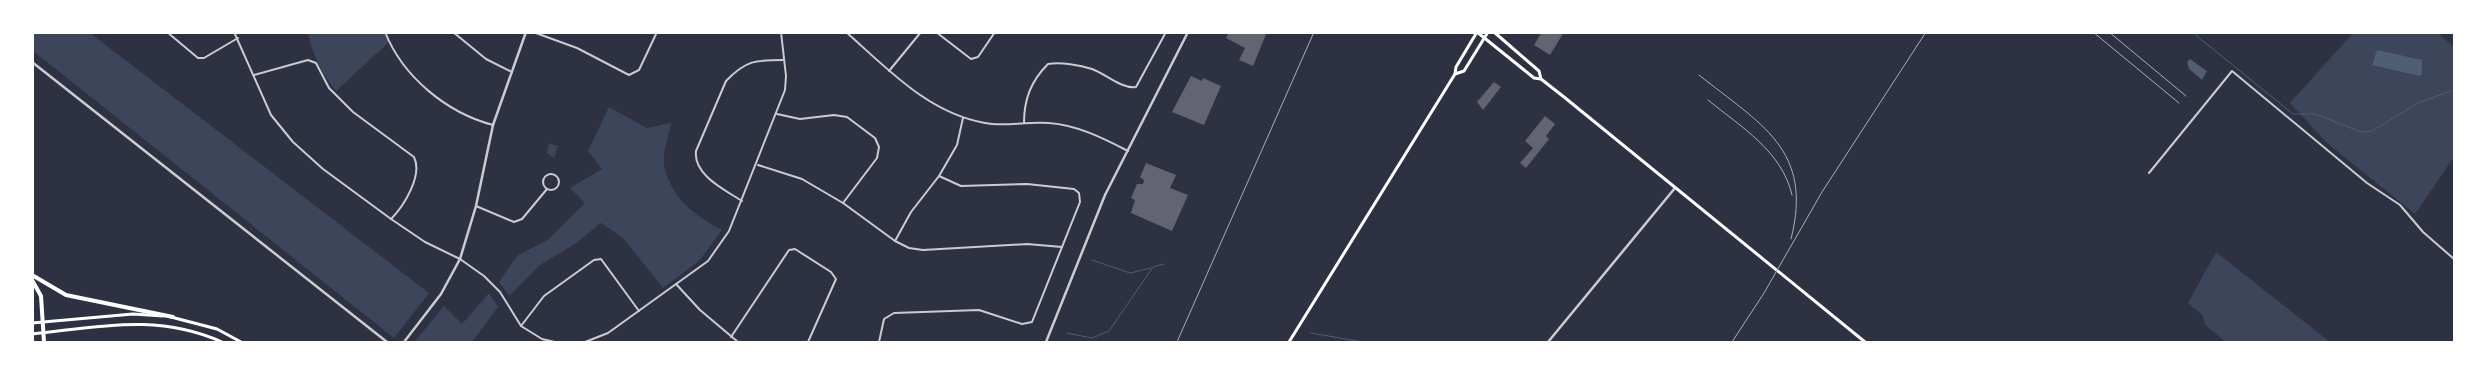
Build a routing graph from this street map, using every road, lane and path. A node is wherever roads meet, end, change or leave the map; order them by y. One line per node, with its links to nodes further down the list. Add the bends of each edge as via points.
1 (167, 32): 18 (street, via 198,58 204,58)
2 (234, 32): 18 (street)
3 (385, 32): 30 (street, via 401,61 447,106)
4 (452, 32): 22 (street, via 486,59)
5 (526, 32): 22 (street)
6 (533, 32): 7 (street, via 577,48 629,75 638,70)
7 (657, 32)
8 (781, 32): 20 (street)
9 (846, 32): 23 (street)
10 (922, 32): 23 (street)
11 (936, 32): 12 (street, via 971,59 978,57)
12 (995, 32)
13 (1166, 32): 29 (street, via 1136,87 1092,69 1048,64 1028,91)
14 (1188, 32): 31 (street)
15 (1488, 32): 19 (main road)
16 (1494, 32): 26 (main road, via 1539,71)
17 (1477, 33): 19 (main road); 24 (main road)
18 (238, 38): 25 (street)
19 (1484, 39): 24 (main road, via 1464,71); 26 (main road, via 1534,78)
20 (784, 60): 27 (street, via 785,90); 37 (street, via 757,60 746,63 732,74 696,151 695,157 701,169)
21 (32, 62): 59 (street)
22 (510, 71): 30 (street)
23 (889, 71): 28 (street, via 928,102)
24 (1455, 74): 67 (main road)
25 (254, 75): 40 (street, via 271,115 293,142 323,169); 40 (street, via 308,60 316,63 330,88 353,112 414,157 417,164 409,197)
26 (1541, 79): 35 (main road)
27 (776, 114): 32 (street); 38 (street, via 800,119 834,115 847,117 875,138 879,147 877,158)
28 (963, 118): 29 (street, via 986,124); 34 (street, via 957,145)
29 (1024, 123): 31 (street, via 1050,122 1078,129)
30 (493, 125): 39 (street)
31 (1128, 151): 66 (street, via 1098,212)
32 (757, 165): 37 (street); 38 (street, via 802,179)
33 (2149, 173): 44 (street, via 2232,71 2367,183 2400,205 2422,232)
34 (939, 176): 41 (street, via 911,212); 42 (street, via 962,186 1026,184 1078,191 1080,202)
35 (1674, 188): 68 (street); 69 (main road)
36 (547, 189): 36 (street, via 544,178 555,176 559,180 558,186 553,190); 39 (street, via 522,219 514,222)
37 (742, 200): 47 (street, via 729,231 708,261)
38 (843, 203): 41 (street)
39 (476, 206): 43 (street)
40 (391, 219): 43 (street, via 425,242)
41 (895, 241): 42 (street, via 923,250 1027,244)
42 (1062, 247): 65 (street, via 1035,318 1028,324 979,310 894,314 884,319)
43 (460, 259): 52 (street, via 499,291); 60 (street, via 441,294)
44 (2454, 259)
45 (32, 275): 49 (highway, via 66,295)
46 (32, 280): 50 (highway, via 41,296)
47 (676, 284): 48 (street); 55 (street)
48 (639, 311): 52 (street, via 601,260 594,260 544,296); 62 (street, via 608,334)
49 (173, 317): 50 (main road, via 133,314); 58 (main road, via 216,329)
50 (42, 322): 51 (main road); 53 (highway)
51 (32, 323)
52 (521, 326): 61 (street, via 542,340)
53 (43, 333): 54 (main road); 56 (highway); 57 (main road, via 147,324 175,326)
54 (32, 334)
55 (731, 337): 63 (street); 64 (street, via 789,250 794,249 831,272 836,279)
56 (44, 342)
57 (222, 342)
58 (241, 342)
59 (387, 342)
60 (404, 342)
61 (555, 342)
62 (585, 342)
63 (738, 342)
64 (808, 342)
65 (879, 342)
66 (1046, 342)
67 (1289, 342)
68 (1548, 342)
69 (1865, 342)

